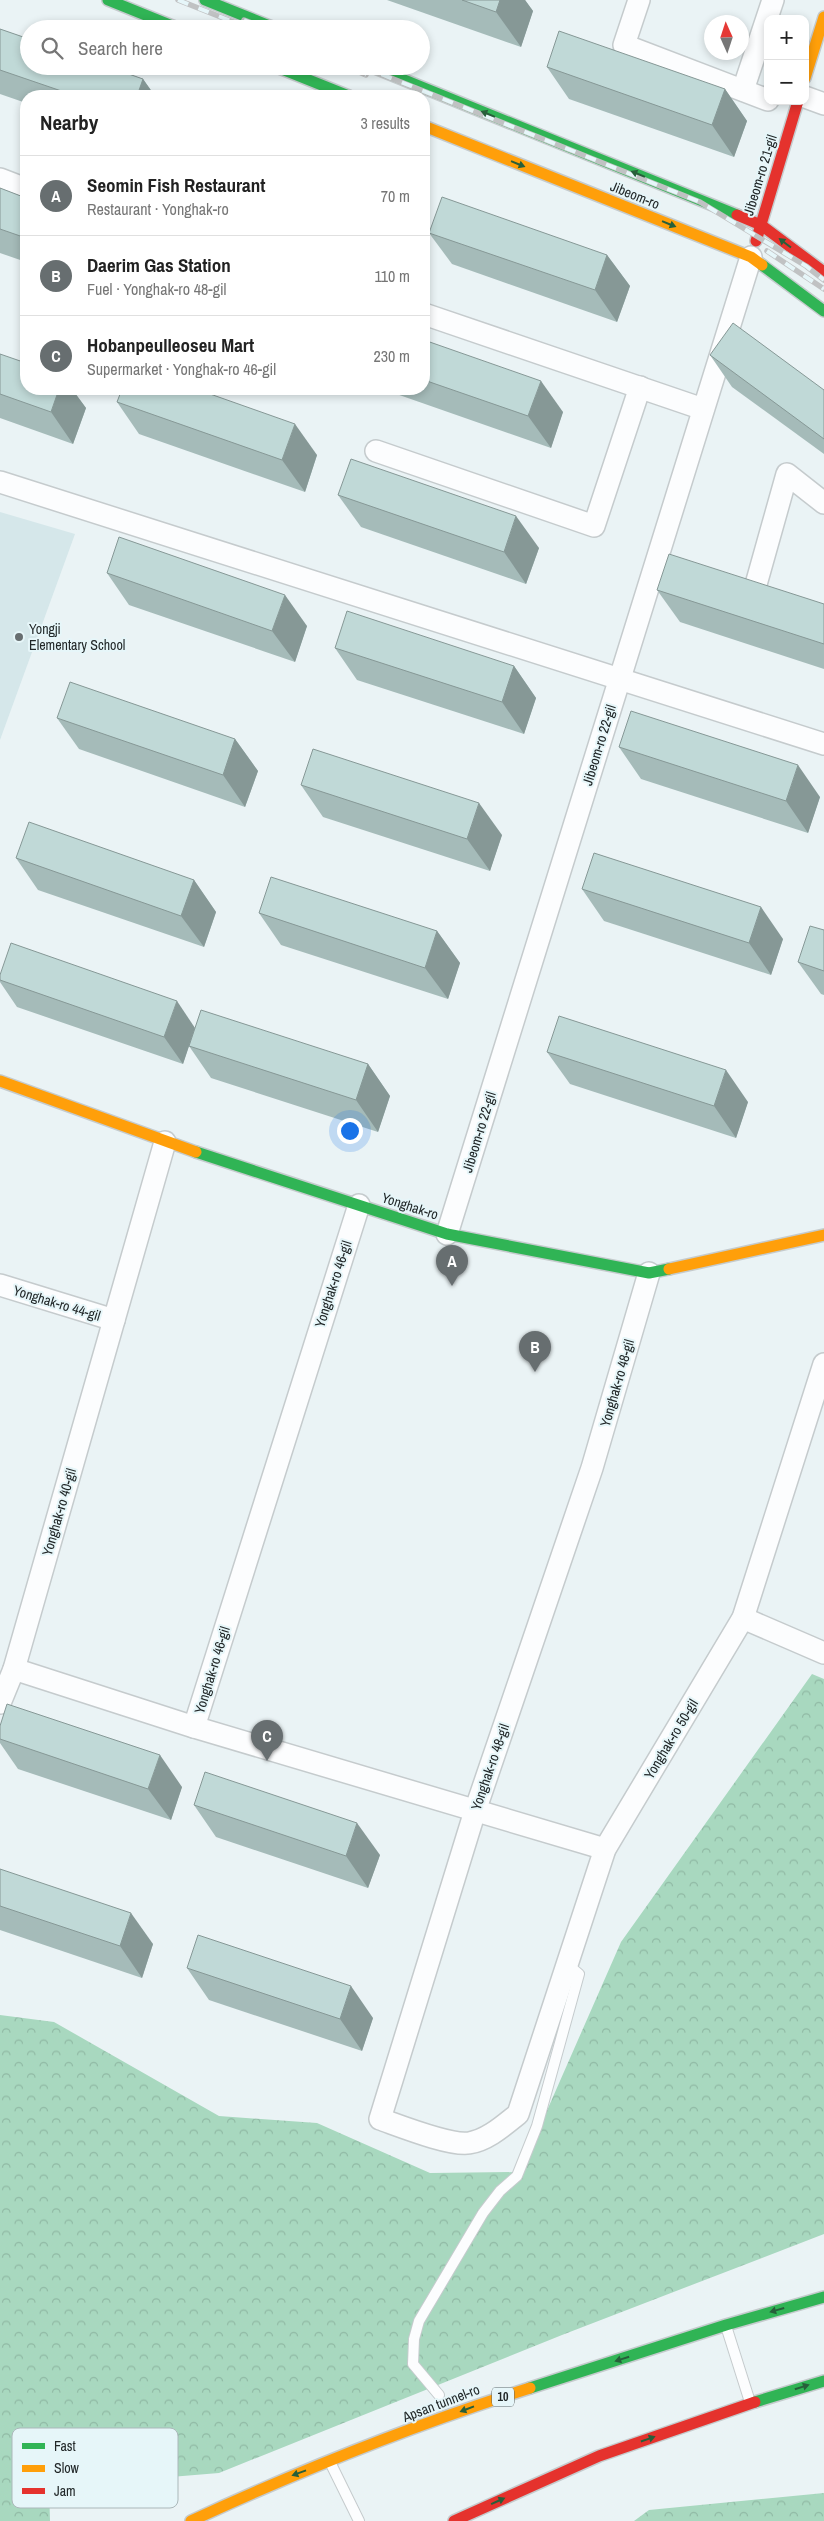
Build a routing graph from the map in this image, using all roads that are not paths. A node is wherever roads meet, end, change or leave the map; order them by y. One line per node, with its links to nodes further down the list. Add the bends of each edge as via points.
1 (108, 0): 6 (main road)
2 (205, 0): 7 (main road)
3 (639, 0): 14 (street, via 624,45)
4 (773, 0): 14 (street)
5 (824, 16): 8 (main road)
6 (158, 20)
7 (255, 20)
8 (809, 65)
9 (296, 75): 11 (main road)
10 (392, 75): 12 (main road, one-way to 10)
11 (334, 90)
12 (429, 90)
13 (430, 90): 22 (main road, one-way to 13)
14 (743, 90): 15 (street)
15 (764, 98)
16 (809, 103): 17 (street)
17 (824, 104)
18 (799, 105): 22 (main road, Jibeom-ro 21-gil)
19 (430, 128): 23 (main road, Jibeom-ro, one-way to 23)
20 (0, 178): 21 (street)
21 (20, 186)
22 (761, 225): 23 (main road, Jibeom-ro 21-gil); 24 (main road, one-way to 22)
23 (751, 257): 25 (main road, Jibeom-ro); 28 (street, Jibeom-ro 22-gil)
24 (824, 272)
25 (824, 311)
26 (430, 316): 27 (street)
27 (640, 387): 28 (street); 29 (street, via 594,526)
28 (703, 409): 33 (street, Jibeom-ro 22-gil, via 667,558)
29 (376, 451)
30 (0, 482): 33 (street)
31 (824, 503): 32 (street, via 786,474)
32 (755, 588)
33 (620, 677): 34 (street); 38 (street, Jibeom-ro 22-gil)
34 (824, 744)
35 (1, 1087): 36 (main road, Yonghak-ro)
36 (165, 1142): 37 (main road, Yonghak-ro); 42 (street, Yonghak-ro 40-gil)
37 (359, 1205): 38 (main road, Yonghak-ro); 48 (street, Yonghak-ro 46-gil)
38 (447, 1234): 40 (main road, Yonghak-ro)
39 (824, 1235): 40 (main road, Yonghak-ro)
40 (649, 1274): 49 (street, Yonghak-ro 48-gil, via 592,1468)
41 (0, 1285): 42 (street, Yonghak-ro 44-gil)
42 (114, 1320): 46 (street, Yonghak-ro 40-gil)
43 (824, 1364): 44 (street, Yonghak-ro 50-gil)
44 (743, 1618): 45 (street); 50 (street, Yonghak-ro 50-gil)
45 (824, 1653)
46 (14, 1669): 47 (street, Yonghak-ro 40-gil); 48 (street)
47 (0, 1703)
48 (194, 1727): 49 (street, Yonghak-ro 46-gil)
49 (475, 1811): 50 (street, Yonghak-ro 46-gil); 52 (street, Yonghak-ro 48-gil, via 380,2119 414,2131 468,2143 495,2132)
50 (605, 1849): 51 (street, Yonghak-ro 50-gil)
51 (567, 1964): 52 (street, Yonghak-ro 50-gil); 56 (lane, via 579,1974 536,2131 517,2176 484,2213 419,2321 413,2364)
52 (518, 2114)
53 (824, 2298): 54 (main road, Apsan tunnel-ro / 10, one-way to 54)
54 (726, 2325): 57 (lane); 58 (main road, Apsan tunnel-ro / 10, one-way to 58, via 477,2405)
55 (824, 2381): 57 (main road, one-way to 55)
56 (439, 2395)
57 (750, 2403): 61 (main road, one-way to 57, via 599,2456)
58 (330, 2462): 59 (main road, Apsan tunnel-ro / 10, one-way to 59, via 279,2480); 60 (lane)
59 (191, 2521)
60 (359, 2521)
61 (454, 2521)

